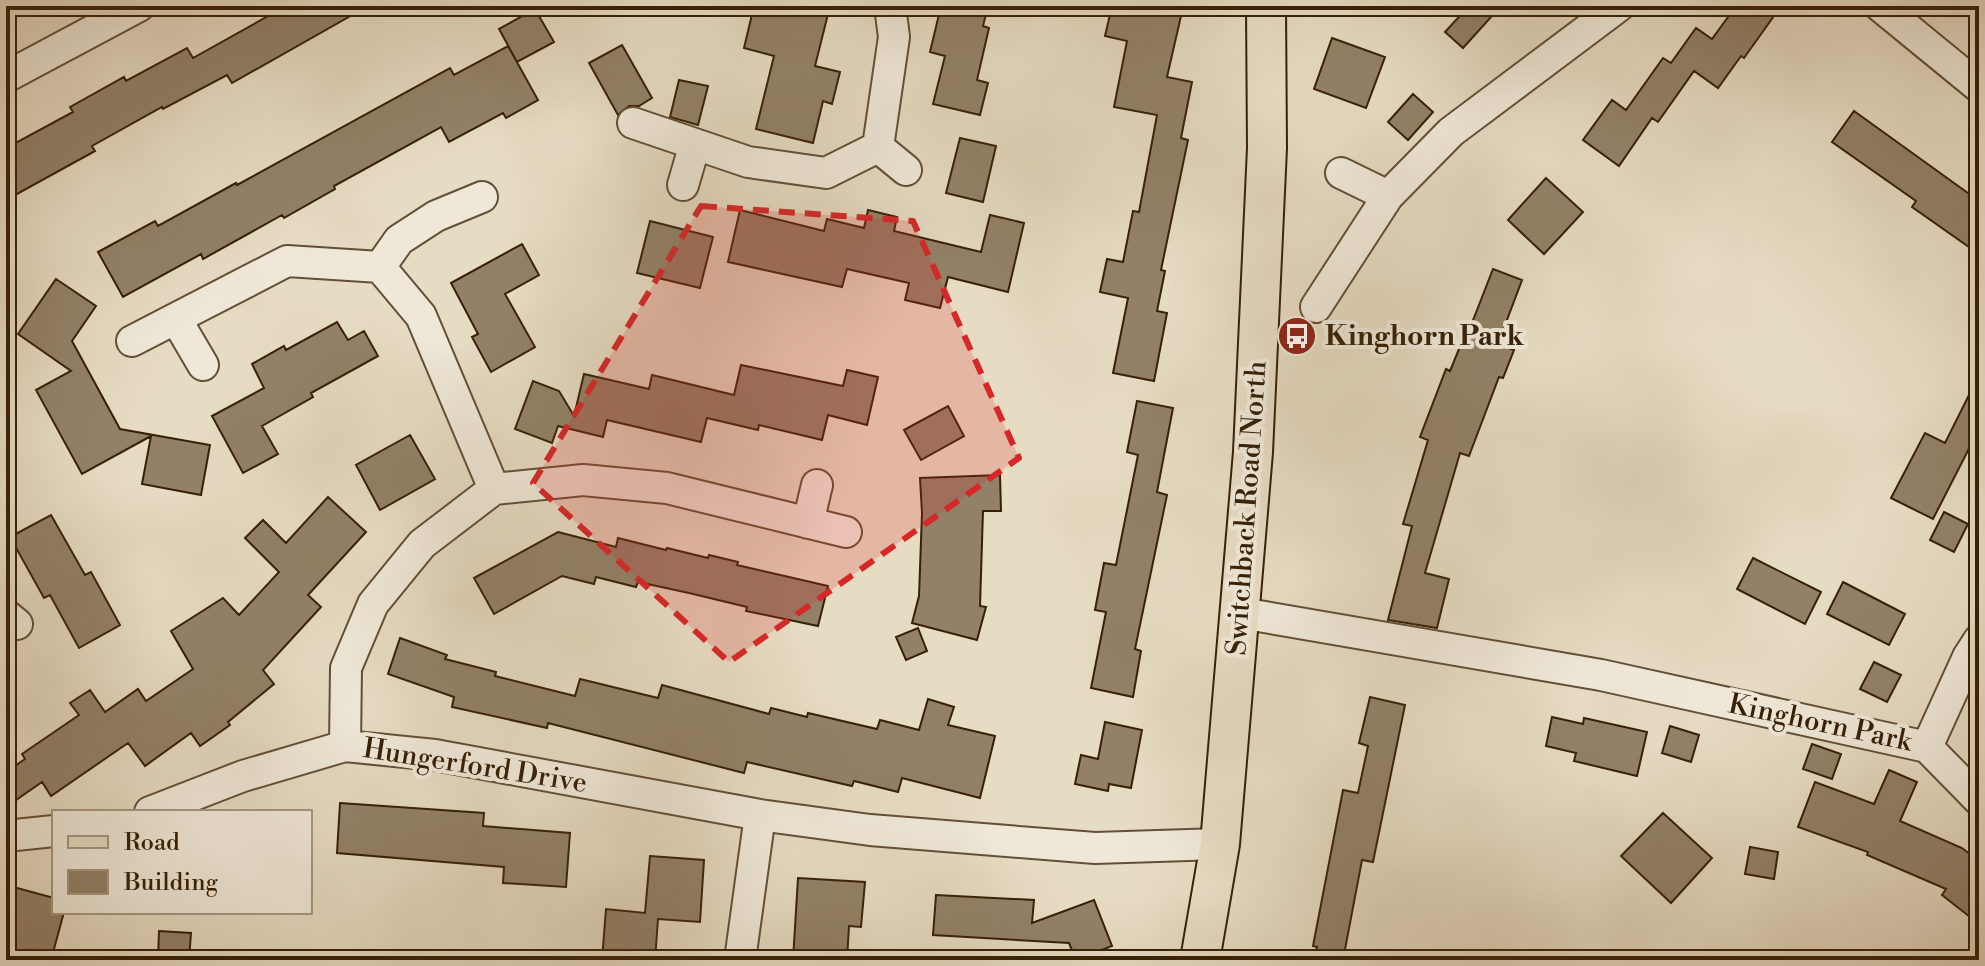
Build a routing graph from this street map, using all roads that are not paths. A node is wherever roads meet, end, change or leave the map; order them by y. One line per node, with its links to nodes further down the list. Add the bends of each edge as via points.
1 (139, 6): 6 (street)
2 (890, 6): 10 (street, via 894,37)
3 (1266, 6): 25 (main road, Switchback Road North, via 1267,148)
4 (1619, 6): 14 (street, via 1451,132)
5 (1880, 6): 7 (street)
6 (6, 77)
7 (1979, 87)
8 (633, 123): 9 (street)
9 (695, 144): 10 (street, via 748,162 826,173); 13 (street)
10 (878, 147): 11 (street)
11 (906, 170)
12 (1341, 173): 14 (street)
13 (683, 185)
14 (1388, 196): 17 (street)
15 (482, 197): 16 (street, via 436,216 399,240)
16 (380, 267): 18 (street, via 287,261); 22 (street, via 421,316)
17 (1316, 307)
18 (176, 319): 19 (street); 20 (street)
19 (132, 341)
20 (203, 365)
21 (817, 485): 23 (street)
22 (494, 489): 23 (street, via 583,480 667,488); 27 (street, via 422,544 373,604 346,668)
23 (808, 523): 24 (street)
24 (846, 532)
25 (1241, 613): 28 (street, Kinghorn Park, via 1601,675); 34 (main road, Switchback Road North)
26 (1979, 640): 28 (street, Kinghorn Park)
27 (345, 746): 30 (street, Hungerford Drive, via 243,776); 31 (street, Hungerford Drive, via 435,755)
28 (1927, 747): 29 (street, Kinghorn Park)
29 (1979, 800)
30 (155, 810)
31 (760, 815): 34 (street, Hungerford Drive, via 870,830 1095,848); 35 (street)
32 (52, 831): 33 (street)
33 (6, 836)
34 (1220, 844): 36 (main road, Switchback Road North)
35 (740, 960)
36 (1200, 960)

